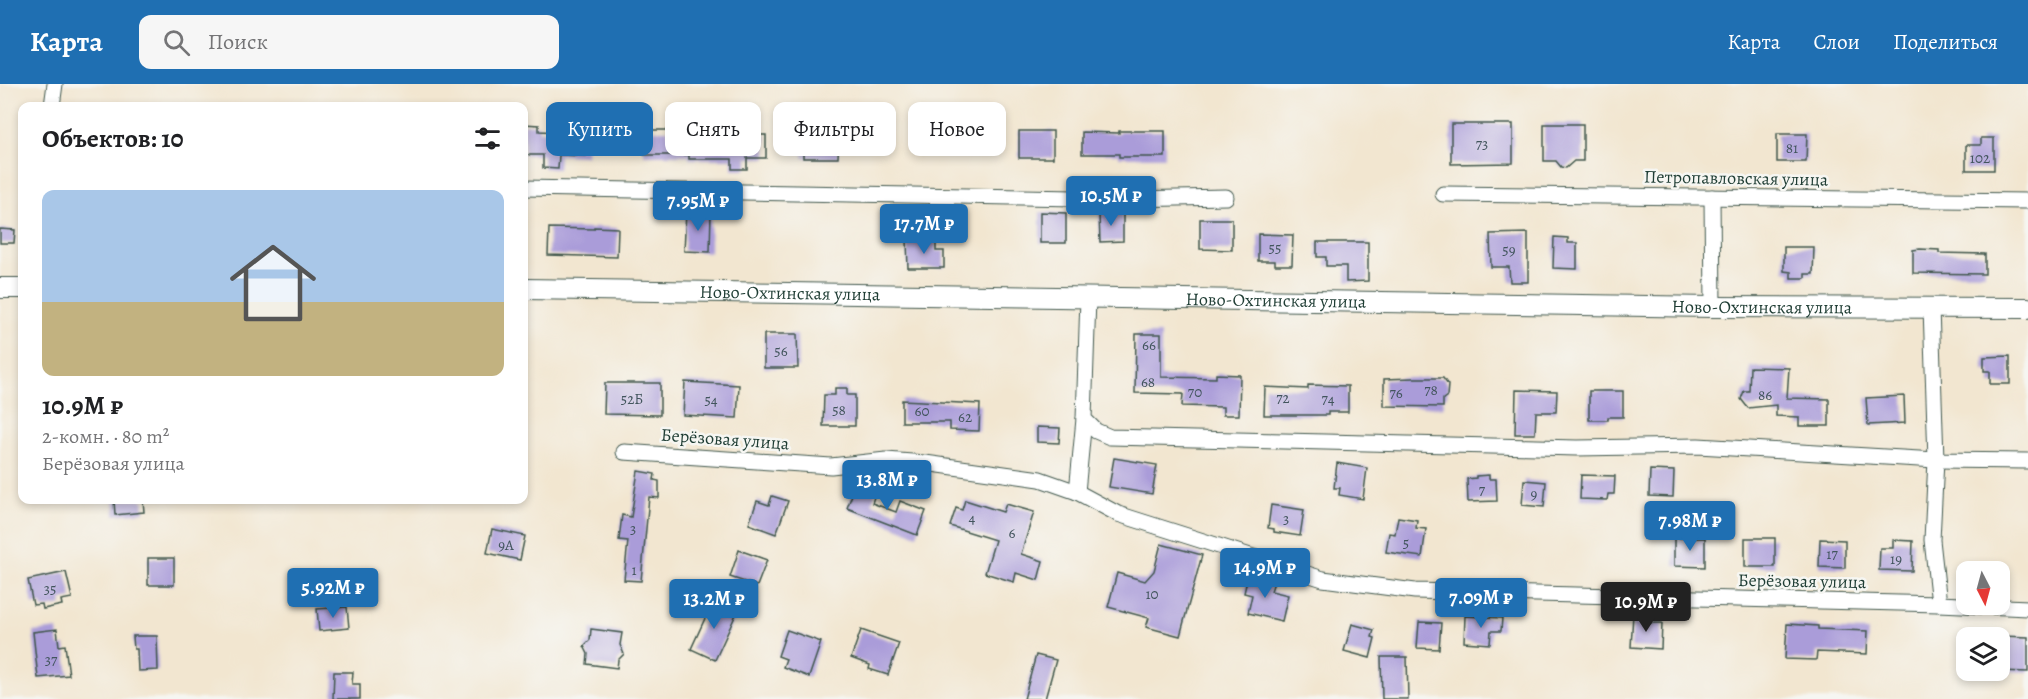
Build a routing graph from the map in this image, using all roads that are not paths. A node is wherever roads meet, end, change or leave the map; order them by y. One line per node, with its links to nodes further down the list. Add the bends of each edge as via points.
1 (55, 84): 2 (street)
2 (53, 102)
3 (528, 188): 5 (street, via 1128,199)
4 (1443, 194): 6 (street, Петропавловская улица)
5 (1226, 197)
6 (1712, 197): 7 (street, Петропавловская улица); 12 (street)
7 (2028, 201)
8 (0, 288): 9 (street)
9 (18, 288)
10 (528, 289): 11 (street, Ново-Охтинская улица)
11 (1088, 298): 12 (street, Ново-Охтинская улица); 15 (street)
12 (1713, 307): 13 (street, Ново-Охтинская улица)
13 (1932, 307): 14 (street, Ново-Охтинская улица); 17 (street)
14 (2028, 308)
15 (1084, 419): 17 (street, via 1096,431 1110,437 1577,448 1698,446); 19 (street)
16 (624, 452): 19 (street, Берёзовая улица, via 831,466 886,460 925,463 1040,479)
17 (1936, 460): 18 (street); 20 (street, via 1932,540)
18 (2028, 460)
19 (1077, 492): 20 (street, Берёзовая улица, via 1118,514 1323,579 1415,591)
20 (1939, 603): 21 (street, Берёзовая улица)
21 (2028, 608)

